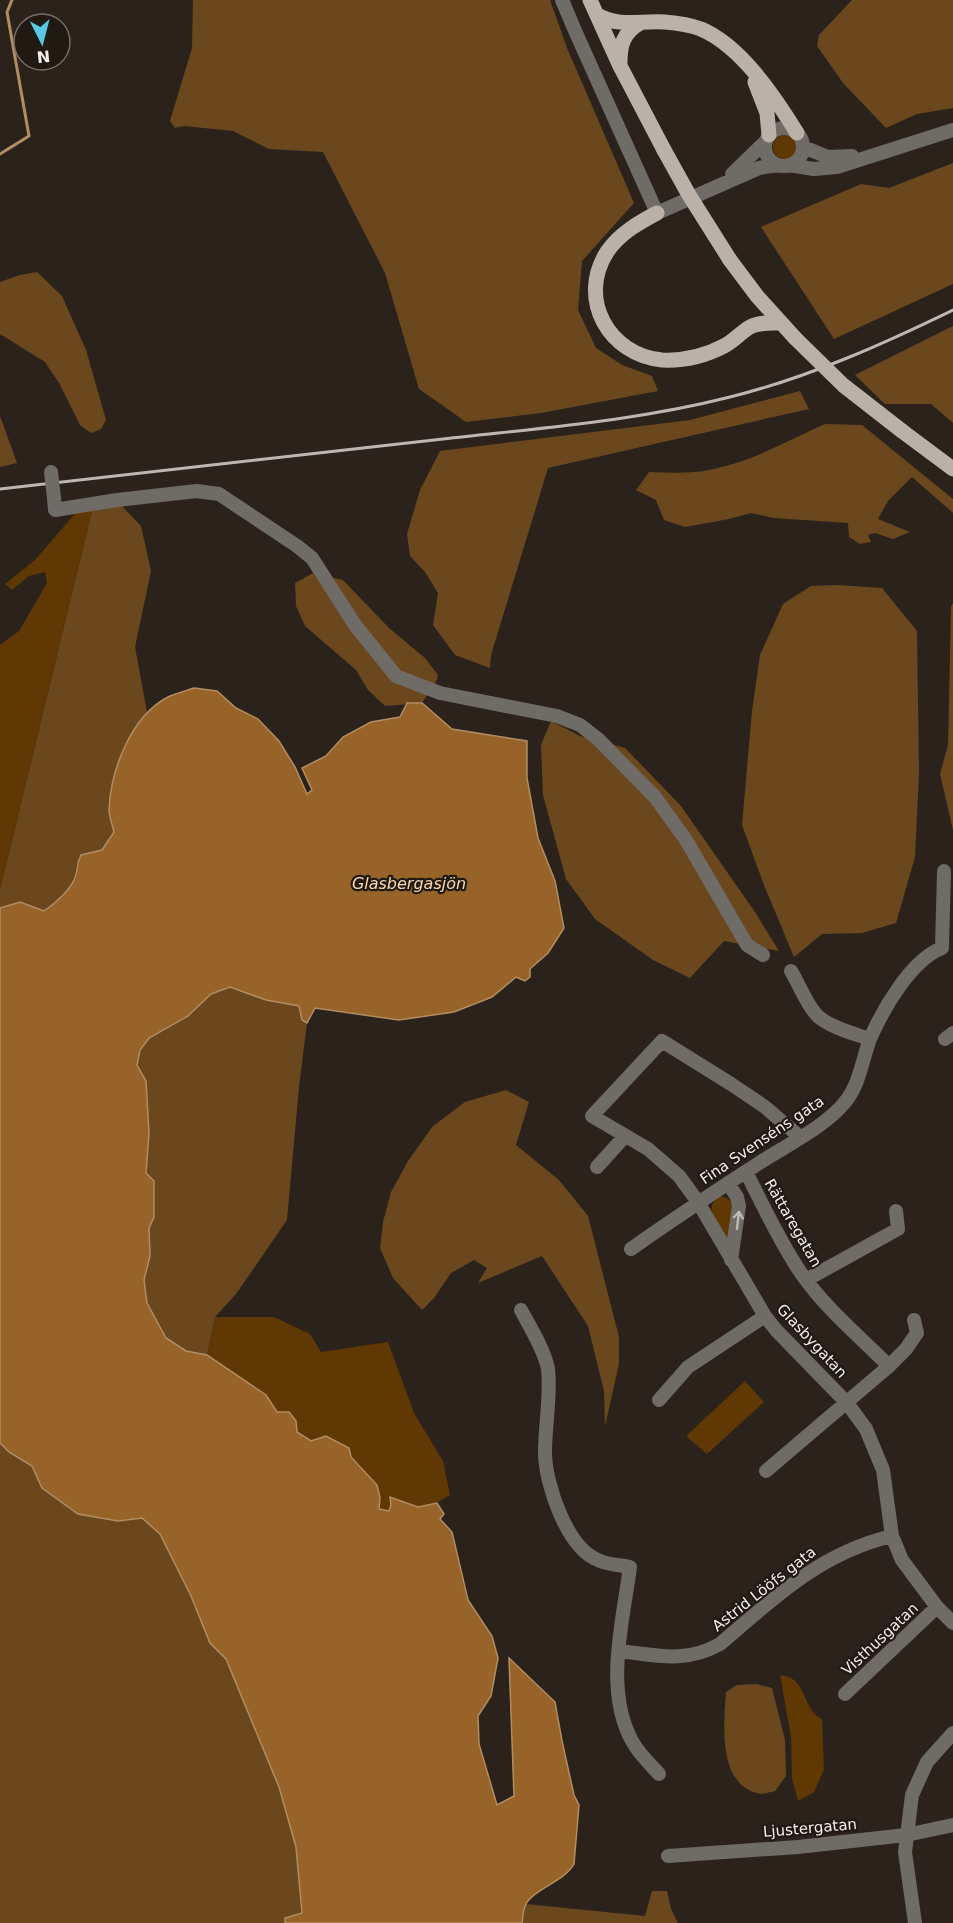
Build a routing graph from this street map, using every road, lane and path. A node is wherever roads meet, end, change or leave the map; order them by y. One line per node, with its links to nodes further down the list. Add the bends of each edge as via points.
1 (562, 0): 13 (street)
2 (590, 0): 3 (main road)
3 (597, 15): 4 (main road, via 618,23); 5 (main road)
4 (640, 23): 5 (main road, via 622,40); 6 (main road, via 672,22 700,29 726,45)
5 (620, 64): 14 (main road, bridge, via 689,195)
6 (749, 68): 8 (main road, via 767,113); 9 (main road, via 782,109)
7 (953, 130): 10 (street)
8 (767, 139): 9 (street, via 774,130 786,128); 11 (street, via 767,156); 12 (street, via 732,174)
9 (800, 140): 10 (street, via 828,157); 11 (street, via 799,159)
10 (880, 152): 11 (street, via 837,167)
11 (784, 165): 12 (street, via 759,168)
12 (711, 188): 13 (street)
13 (657, 213): 16 (main road, via 625,233 601,262 597,299 602,320 613,337 642,355 677,360 714,351)
14 (758, 296): 15 (main road); 16 (main road)
15 (782, 323): 16 (main road); 18 (main road, bridge, via 843,385)
16 (750, 327)
17 (50, 467): 21 (street, bridge, via 55,510 197,491 219,494 312,558 355,625 396,676 440,693 518,707 580,725 610,749 655,797 686,840 747,945)
18 (953, 469)
19 (944, 871): 20 (street)
20 (948, 952): 23 (street, Fina Svenséns gata, via 929,955 914,969 886,1007)
21 (763, 955)
22 (791, 971): 23 (street, via 815,1014)
23 (870, 1040): 25 (street, Fina Svenséns gata, via 857,1081 844,1104)
24 (625, 1136): 25 (street, Glasbygatan, via 592,1116 662,1041 765,1107); 26 (street); 29 (street, Glasbygatan, via 670,1167)
25 (800, 1137): 27 (street, Fina Svenséns gata)
26 (597, 1167)
27 (746, 1172): 28 (street, Fina Svenséns gata); 33 (street, Rättaregatan)
28 (728, 1183): 29 (street, Fina Svenséns gata); 32 (street, one-way to 28, via 739,1206)
29 (698, 1202): 31 (street, Fina Svenséns gata); 32 (street, Glasbygatan)
30 (896, 1210): 33 (street, via 898,1229)
31 (631, 1249)
32 (731, 1260): 35 (street, Glasbygatan)
33 (806, 1280): 37 (street, Rättaregatan)
34 (521, 1310): 44 (street, via 547,1365 545,1460 556,1506 588,1554 630,1567)
35 (765, 1316): 38 (street, via 688,1367); 39 (street, Glasbygatan)
36 (914, 1320): 37 (street, via 915,1337)
37 (889, 1366): 39 (street)
38 (659, 1400)
39 (847, 1403): 40 (street); 41 (street, Glasbygatan, via 876,1448 883,1470)
40 (766, 1471)
41 (891, 1536): 42 (street, Glasbygatan, via 902,1560); 44 (street, Astrid Lööfs gata, via 849,1549 824,1562 710,1650 687,1657)
42 (938, 1607): 43 (street, Glasbygatan); 45 (street, Visthusgatan)
43 (953, 1623)
44 (619, 1652): 47 (street, via 619,1695 625,1723 638,1750)
45 (845, 1694)
46 (953, 1732): 49 (street, via 927,1762 912,1794)
47 (659, 1774)
48 (953, 1825): 49 (street, Ljustergatan)
49 (906, 1836): 50 (street, Ljustergatan); 51 (street)
50 (668, 1856)
51 (915, 1923)

